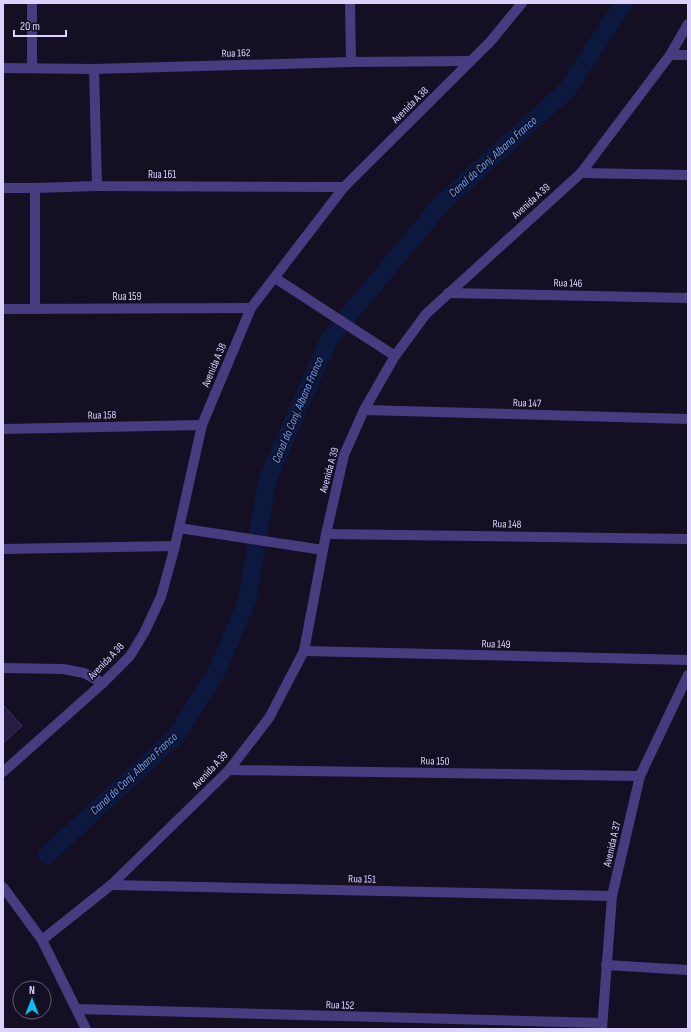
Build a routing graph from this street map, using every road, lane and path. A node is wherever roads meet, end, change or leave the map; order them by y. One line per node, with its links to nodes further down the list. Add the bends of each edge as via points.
1 (32, 3): 10 (street)
2 (350, 3): 8 (street)
3 (522, 3): 7 (street, Avenida A 38)
4 (688, 24): 5 (street, Avenida A 39)
5 (670, 55): 6 (street); 12 (street, Avenida A 39)
6 (688, 55)
7 (471, 61): 8 (street, Rua 162); 15 (street, Avenida A 38)
8 (351, 62): 11 (street, Rua 162)
9 (3, 68): 10 (street, Rua 162)
10 (32, 68): 11 (street, Rua 162)
11 (94, 69): 14 (street)
12 (581, 173): 13 (street); 19 (street, Avenida A 39)
13 (688, 175)
14 (97, 186): 15 (street, Rua 161); 17 (street, Rua 161)
15 (344, 187): 18 (street, Avenida A 38)
16 (3, 188): 17 (street, Rua 161)
17 (35, 188): 21 (street)
18 (275, 278): 22 (street, Avenida A 38); 24 (street)
19 (448, 293): 20 (street, Rua 146); 24 (street, Avenida A 39, via 426,314)
20 (688, 298)
21 (35, 308): 22 (street, Rua 159); 23 (street, Rua 159)
22 (251, 308): 27 (street, Avenida A 38)
23 (3, 309)
24 (395, 356): 25 (street, Avenida A 39)
25 (364, 410): 26 (street, Rua 147); 30 (street, Avenida A 39, via 344,455)
26 (688, 419)
27 (202, 425): 28 (street, Rua 158); 29 (street, Avenida A 38)
28 (3, 429)
29 (179, 528): 32 (street, Avenida A 38); 34 (street)
30 (326, 534): 31 (street, Rua 148); 34 (street, Avenida A 39)
31 (688, 539)
32 (175, 546): 33 (street); 39 (street, Avenida A 38, via 161,597 144,633 130,656)
33 (3, 549)
34 (323, 550): 35 (street, Avenida A 39)
35 (304, 652): 36 (street, Rua 149); 40 (street, Avenida A 39, via 269,718)
36 (688, 660)
37 (3, 668): 39 (street, via 63,669 84,673)
38 (688, 675): 42 (street, Avenida A 37)
39 (103, 683): 41 (street, Avenida A 38)
40 (229, 770): 42 (street, Rua 150); 43 (street, Avenida A 39)
41 (3, 772)
42 (640, 776): 45 (street, Avenida A 37)
43 (111, 885): 45 (street, Rua 151); 46 (street, Avenida A 39)
44 (3, 887): 46 (street)
45 (612, 896): 47 (street, Avenida A 37)
46 (42, 940): 49 (street)
47 (606, 965): 48 (street); 51 (street, Avenida A 37)
48 (688, 970)
49 (77, 1009): 50 (street, Rua 152); 52 (street)
50 (560, 1026): 51 (street, Rua 152)
51 (602, 1026)
52 (86, 1029)

